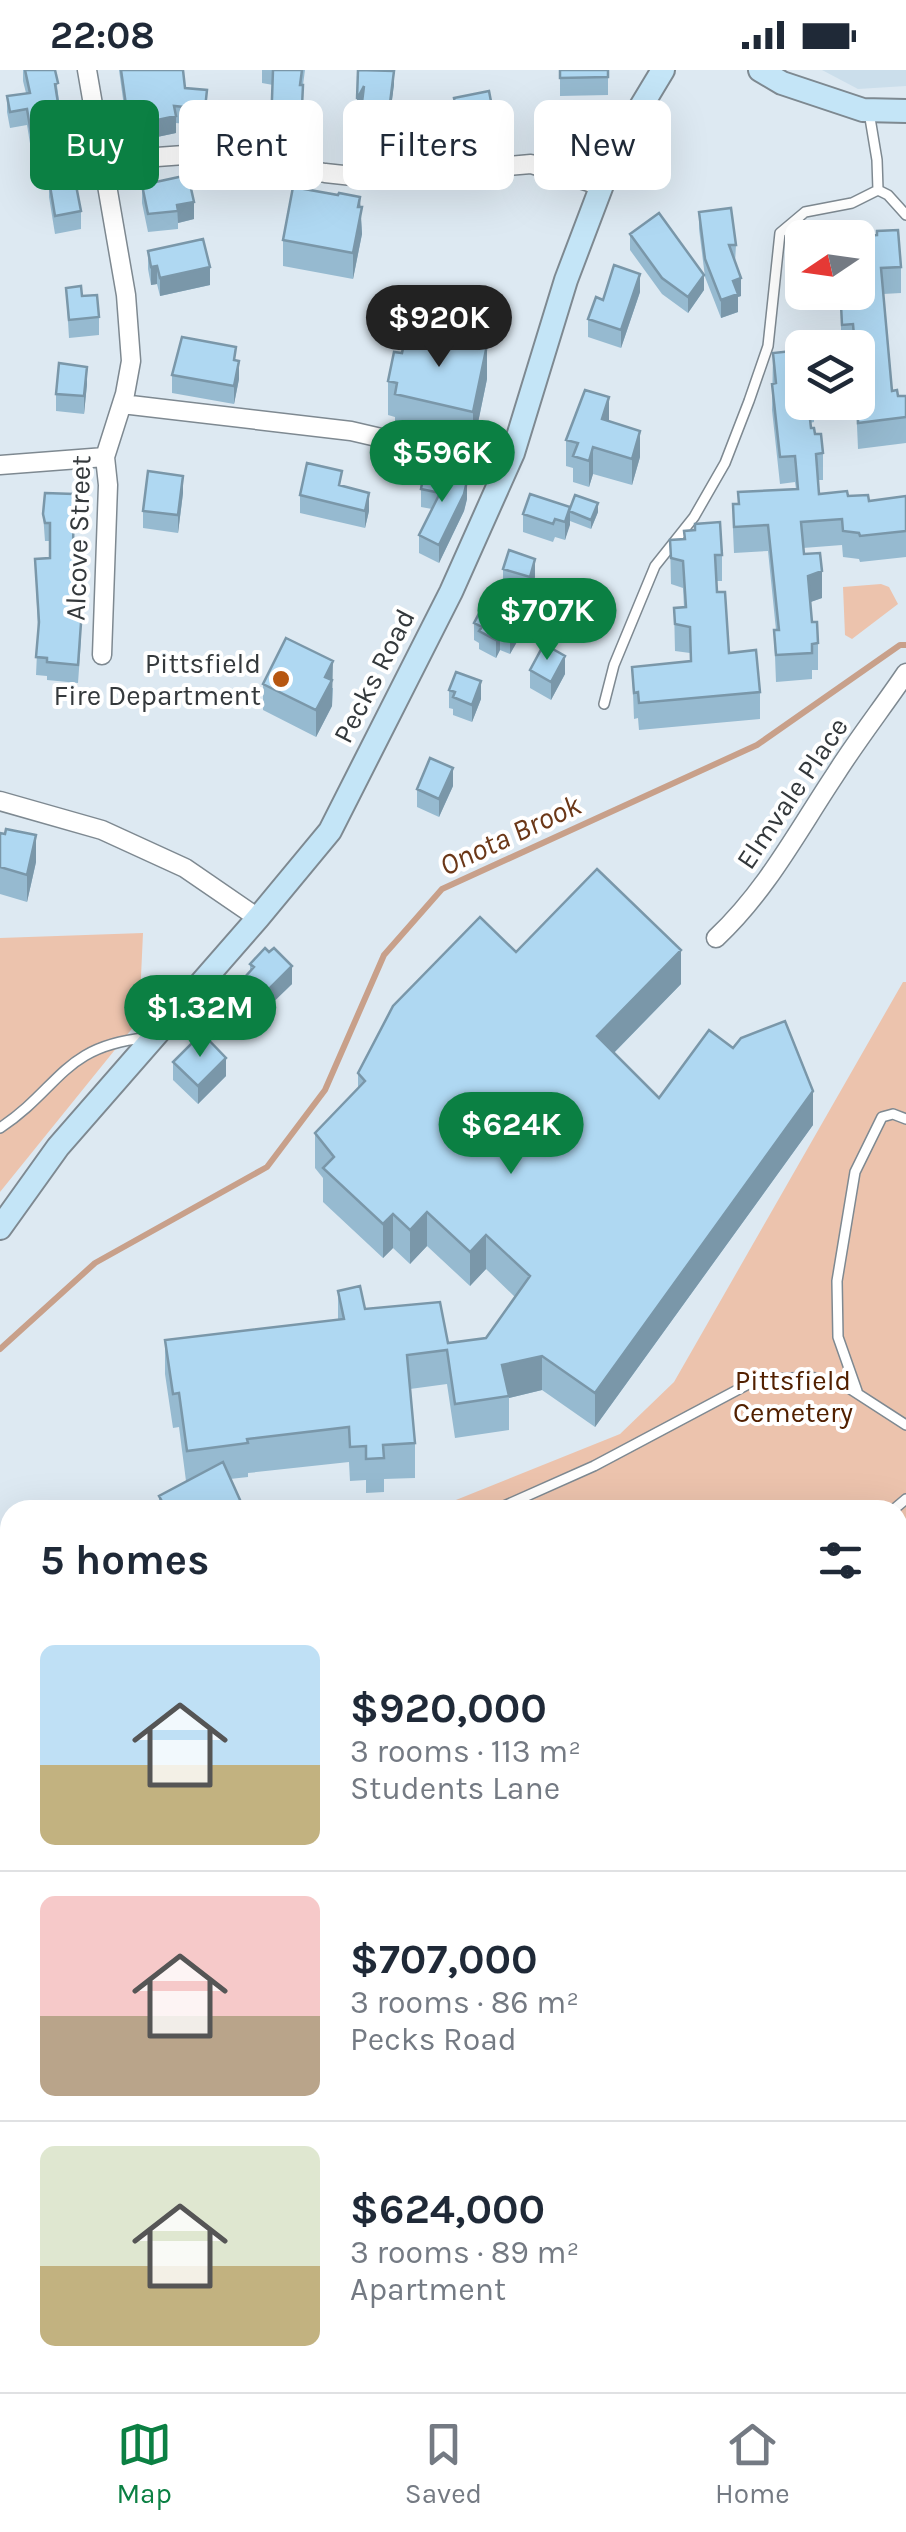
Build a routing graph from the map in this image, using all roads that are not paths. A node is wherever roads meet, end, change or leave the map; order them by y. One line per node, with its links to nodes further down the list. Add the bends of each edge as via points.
1 (87, 70): 4 (street, Alcove Street)
2 (664, 70): 5 (street, Pecks Road)
3 (760, 70): 6 (street)
4 (92, 100)
5 (646, 100)
6 (868, 110): 7 (street); 12 (lane)
7 (906, 111)
8 (159, 157): 9 (street, via 230,156 371,178)
9 (534, 165)
10 (107, 190): 14 (street, Alcove Street, via 131,361)
11 (600, 190): 17 (street, Pecks Road)
12 (878, 190): 13 (lane); 20 (lane, via 805,212 780,233 768,346 749,401 725,463 655,566)
13 (906, 215)
14 (122, 404): 15 (street, Alcove Street); 17 (street, via 351,431)
15 (105, 457): 16 (street); 18 (street, Alcove Street)
16 (0, 465)
17 (506, 468): 22 (street, Pecks Road, via 330,831)
18 (102, 655)
19 (906, 673): 23 (street, Elmvale Place, via 774,872)
20 (604, 704)
21 (0, 801): 22 (street, via 152,852)
22 (258, 918): 24 (street, Pecks Road)
23 (716, 938)
24 (153, 1038): 26 (lane, via 100,1046 68,1064); 27 (street, Pecks Road, via 58,1146)
25 (906, 1118): 28 (lane, via 882,1117 855,1172 836,1309 838,1337)
26 (0, 1128)
27 (0, 1228)
28 (857, 1391): 29 (lane); 30 (lane, via 809,1377 756,1380)
29 (906, 1425)
30 (518, 1500)

